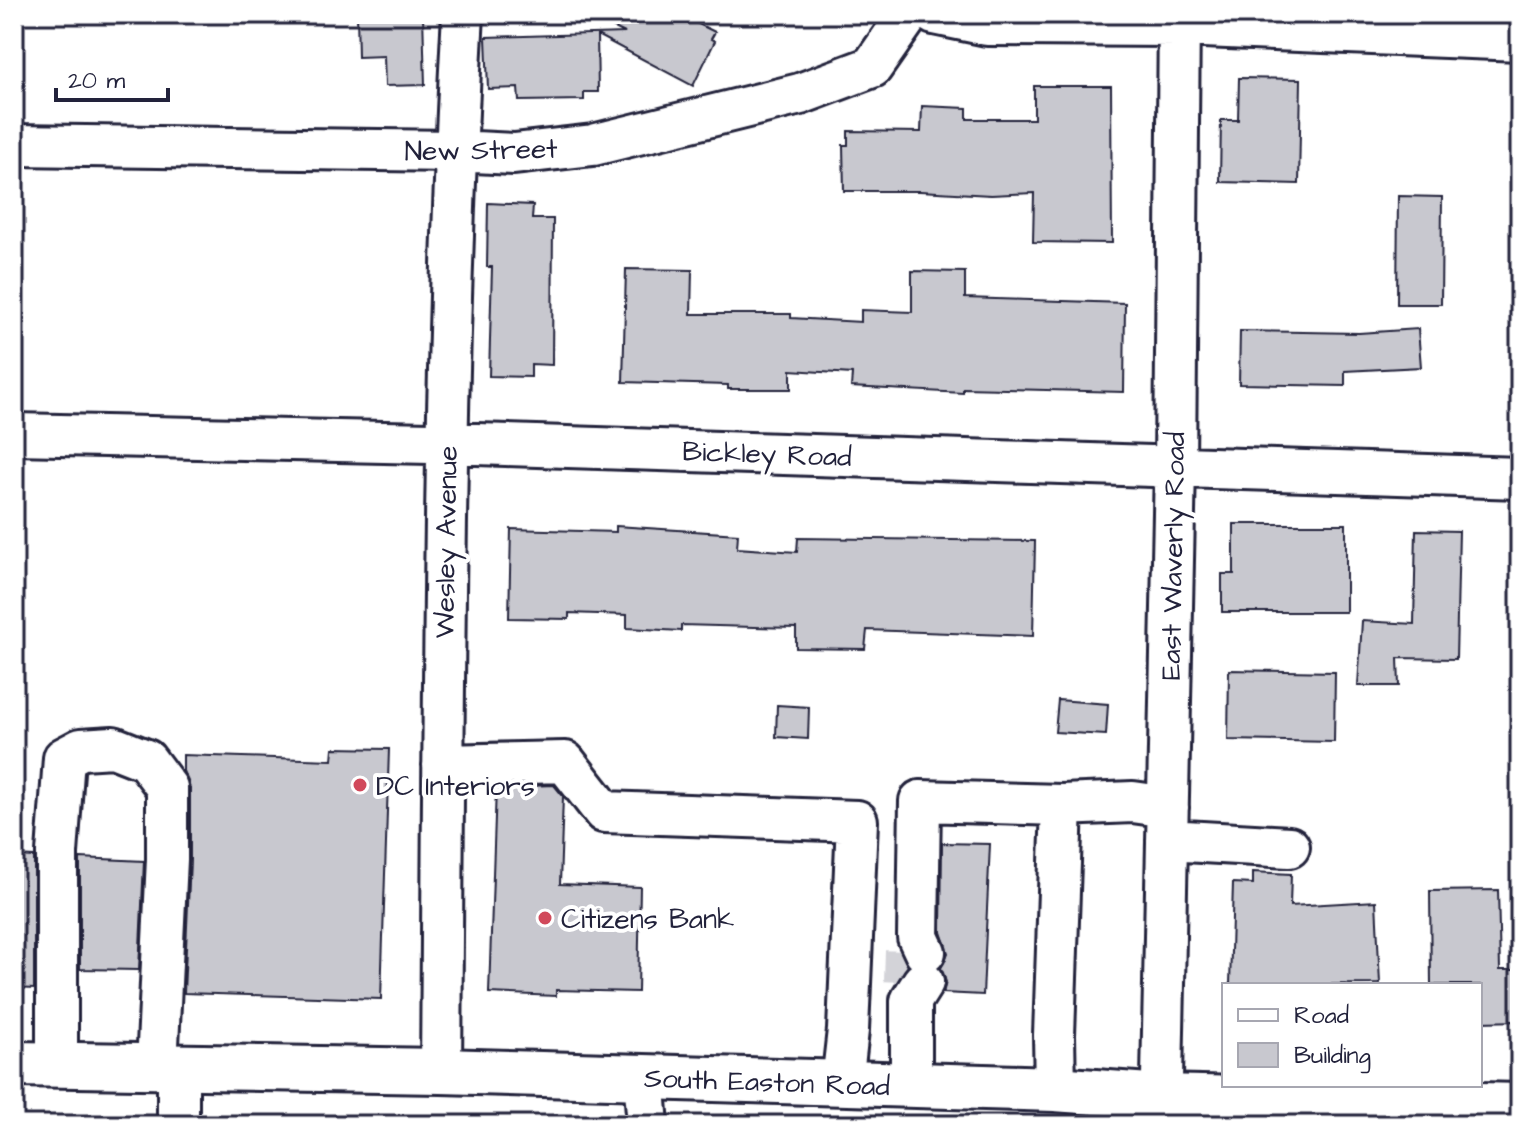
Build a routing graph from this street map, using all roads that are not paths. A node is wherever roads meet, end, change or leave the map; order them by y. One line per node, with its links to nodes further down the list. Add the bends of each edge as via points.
1 (463, 14): 7 (street, Wesley Avenue)
2 (909, 14): 7 (street, New Street, via 872,67 800,94 593,145 514,154)
3 (934, 14): 4 (street, via 987,25)
4 (1179, 20): 5 (street); 10 (street, East Waverly Road)
5 (1520, 40)
6 (14, 145): 7 (street, New Street)
7 (455, 151): 9 (street, Wesley Avenue)
8 (14, 434): 9 (street, Bickley Road)
9 (446, 443): 10 (street, Bickley Road); 12 (street, Wesley Avenue)
10 (1175, 466): 11 (street, Bickley Road); 14 (street, East Waverly Road)
11 (1520, 478)
12 (443, 765): 19 (street, Wesley Avenue); 21 (street, via 565,762 604,812 857,821)
13 (1062, 805): 14 (street, via 1133,802); 22 (street, via 920,801); 23 (street)
14 (1167, 824): 15 (street); 25 (street, East Waverly Road)
15 (1289, 847)
16 (14, 1064): 17 (main road, South Easton Road)
17 (57, 1064): 18 (main road, South Easton Road); 18 (street, via 57,853 64,758 81,749 113,747 146,760 167,788)
18 (167, 1066): 19 (main road, South Easton Road); 27 (street)
19 (441, 1071): 20 (main road, South Easton Road)
20 (644, 1077): 21 (main road, South Easton Road); 28 (street)
21 (842, 1083): 22 (main road, South Easton Road)
22 (911, 1085): 23 (main road, South Easton Road)
23 (1055, 1089): 25 (main road, South Easton Road)
24 (1520, 1106): 26 (main road, South Easton Road)
25 (1161, 1111): 26 (main road, South Easton Road)
26 (1464, 1114)
27 (178, 1125)
28 (648, 1125)

